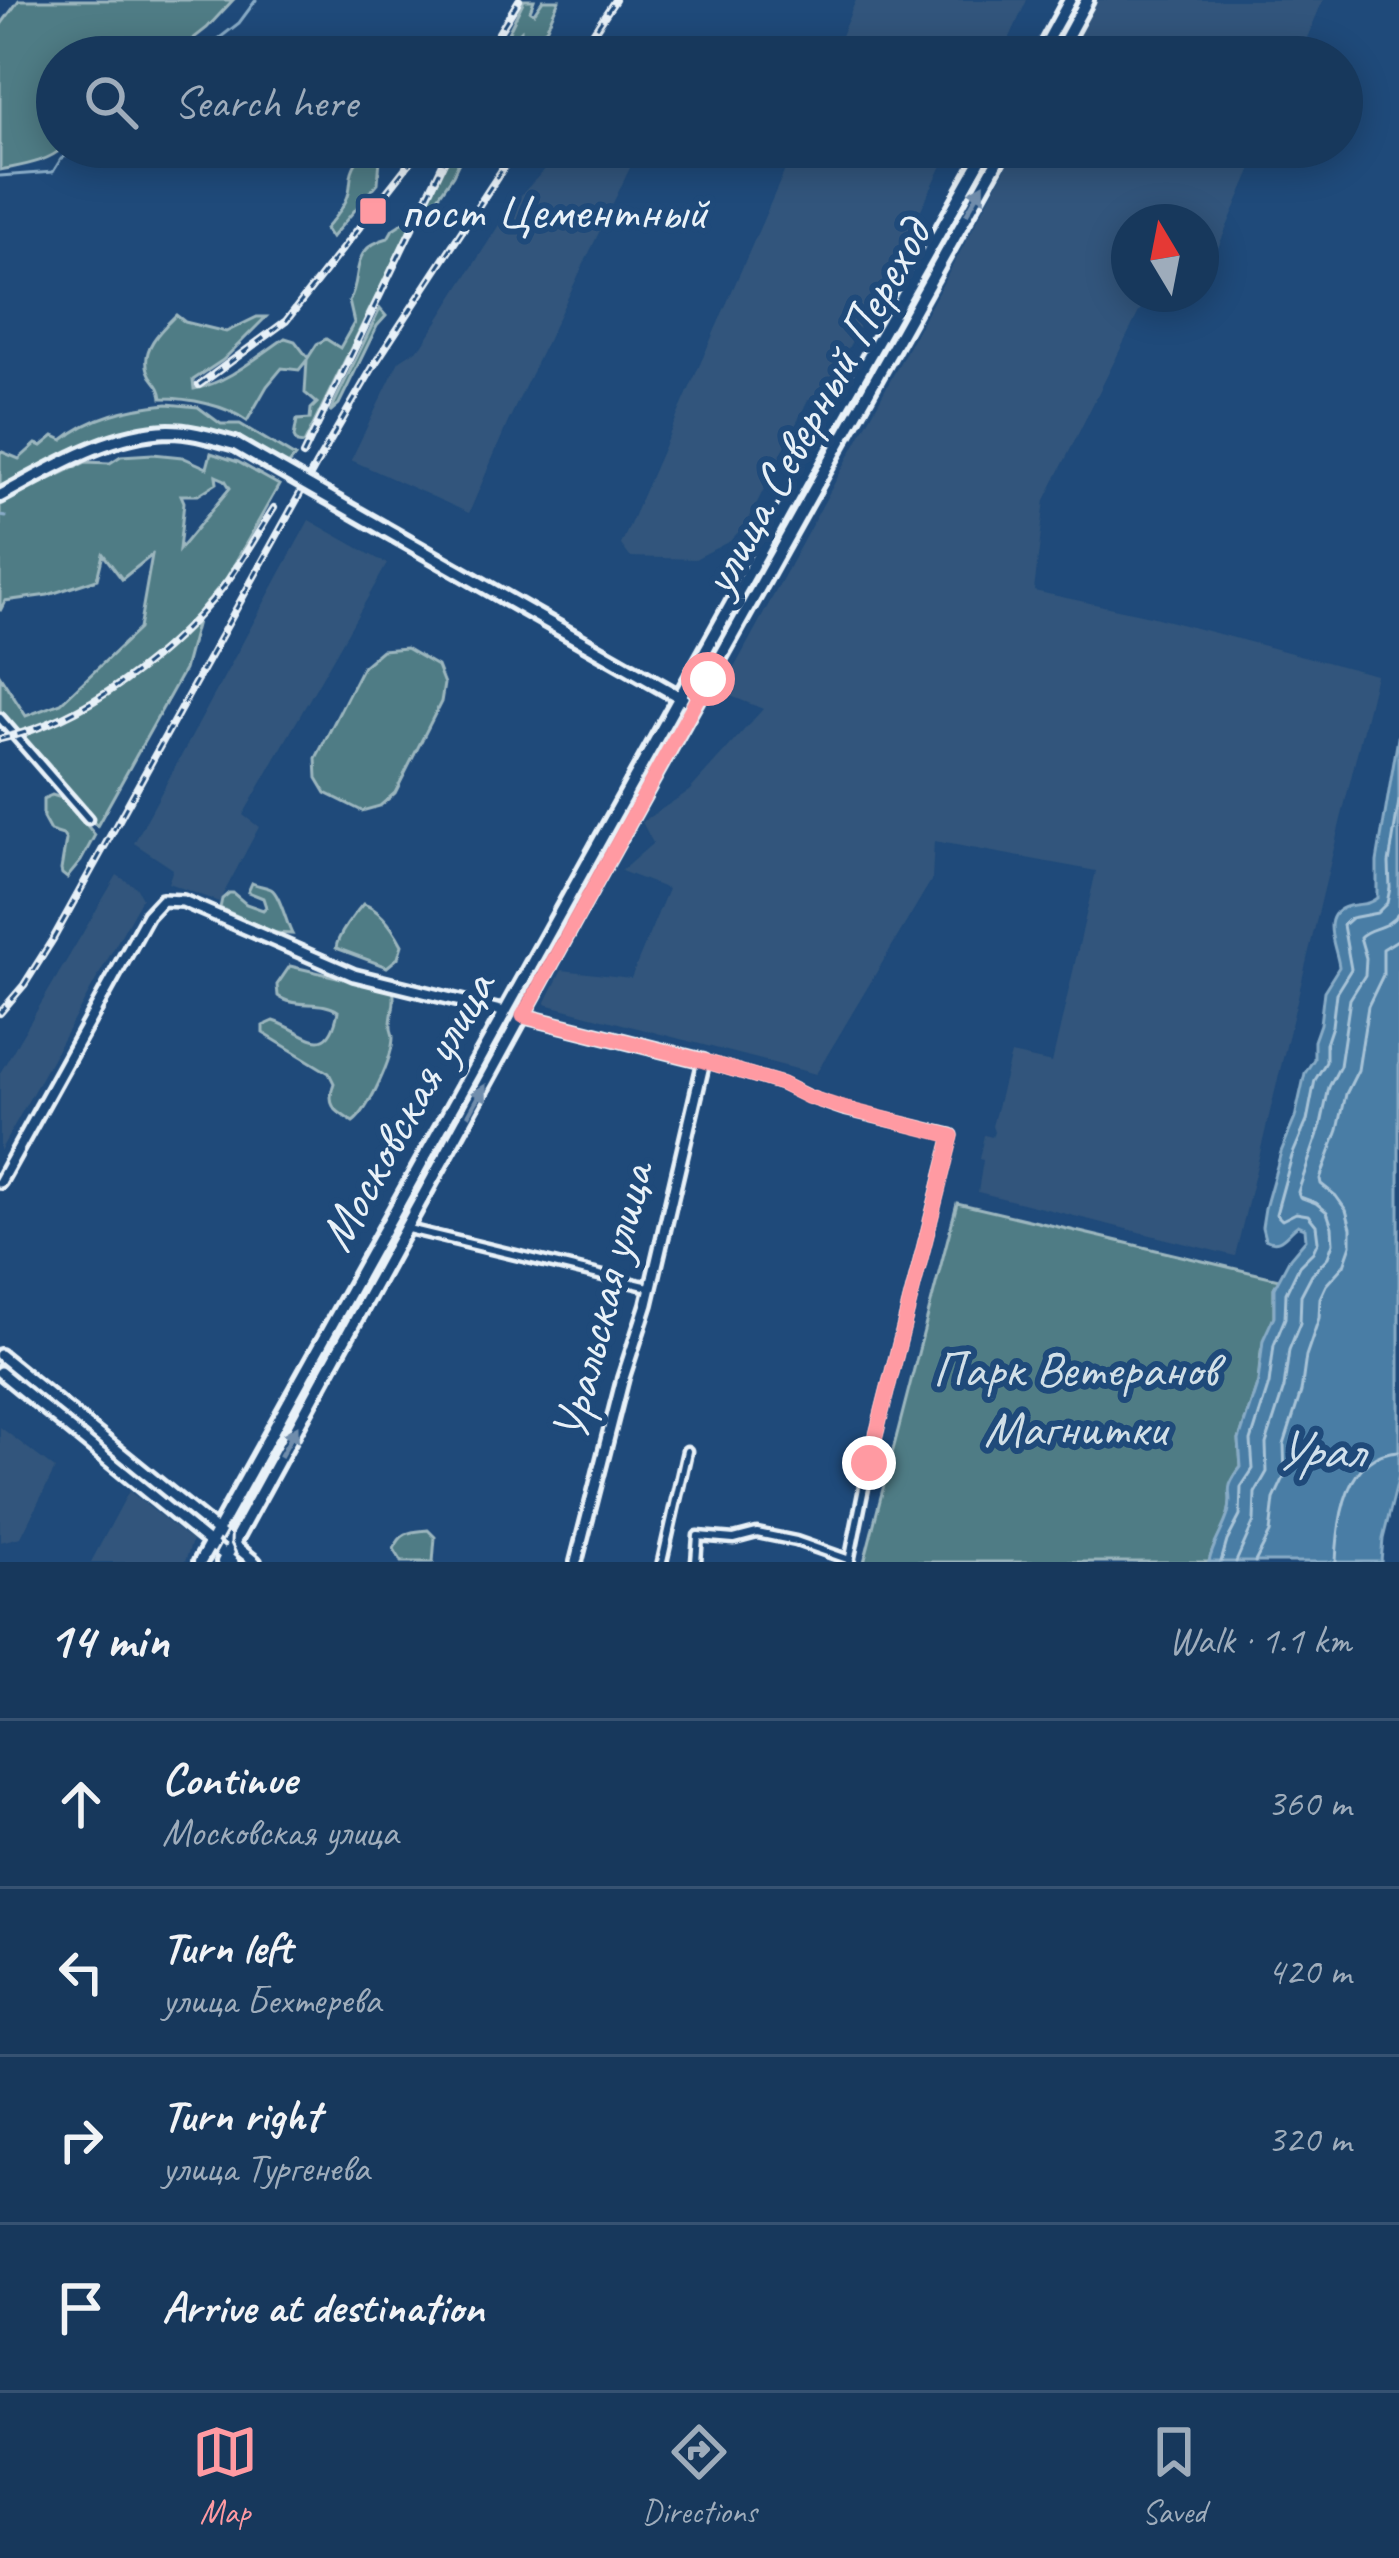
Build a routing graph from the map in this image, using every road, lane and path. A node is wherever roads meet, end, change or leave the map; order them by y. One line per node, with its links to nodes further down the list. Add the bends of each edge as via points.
1 (1070, 0): 3 (main road)
2 (1087, 0): 4 (main road)
3 (1050, 36)
4 (1067, 36)
5 (976, 168): 8 (main road, улица Северный Переход)
6 (993, 168): 9 (main road, улица Северный Переход, one-way to 6)
7 (0, 496): 8 (main road, bridge, via 117,439 169,431 235,444)
8 (680, 698): 9 (main road); 12 (main road, Московская улица)
9 (694, 705): 13 (main road, Московская улица)
10 (0, 718): 11 (street)
11 (88, 819)
12 (506, 1012): 13 (main road); 15 (street, via 354,975 183,901 162,900); 21 (main road, Московская улица)
13 (523, 1016): 14 (street); 16 (main road, Московская улица, one-way to 13)
14 (704, 1061): 17 (street, Уральская улица); 25 (street, via 952,1136)
15 (0, 1182)
16 (405, 1228): 17 (street); 23 (main road, Московская улица, one-way to 16)
17 (650, 1287): 28 (street, Уральская улица)
18 (0, 1355): 21 (street)
19 (0, 1372): 22 (street)
20 (687, 1451): 29 (street)
21 (218, 1532): 22 (main road, Московская улица); 23 (street)
22 (210, 1544): 24 (street); 26 (main road, Московская улица)
23 (233, 1544): 24 (main road, Московская улица); 27 (street)
24 (227, 1560)
25 (849, 1561): 30 (street, via 757,1533 698,1536)
26 (200, 1562)
27 (255, 1562)
28 (576, 1562)
29 (662, 1562)
30 (696, 1562)

